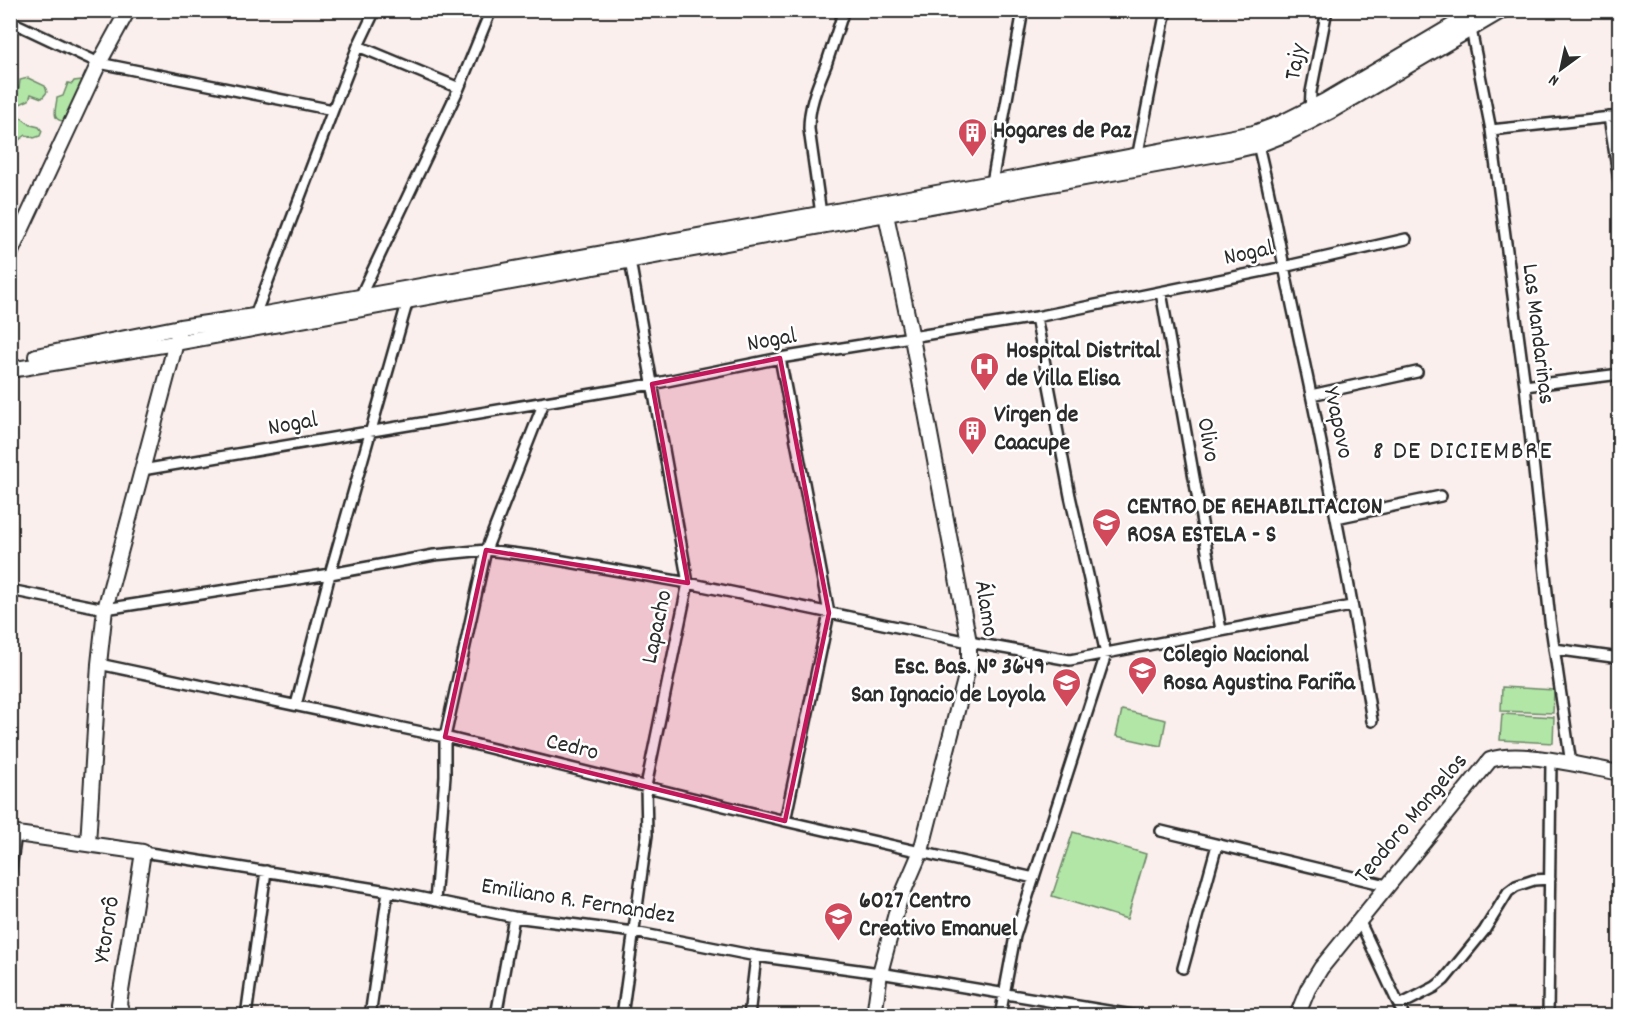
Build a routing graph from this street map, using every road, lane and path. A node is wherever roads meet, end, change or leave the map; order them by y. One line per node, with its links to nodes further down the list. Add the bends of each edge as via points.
1 (128, 10): 12 (main road)
2 (375, 10): 11 (street)
3 (491, 10): 13 (street)
4 (844, 10): 24 (street, via 809,115)
5 (1023, 10): 22 (street)
6 (1167, 10): 19 (street)
7 (1327, 10): 15 (street, Tajy, via 1312,82)
8 (1503, 10): 9 (main road)
9 (1473, 19): 15 (main road); 17 (street, Las Mandarinas)
10 (10, 21): 12 (street)
11 (358, 46): 13 (street); 14 (street)
12 (99, 63): 14 (street); 26 (main road)
13 (459, 88): 30 (street)
14 (333, 110): 34 (street)
15 (1311, 115): 18 (main road, via 1286,134)
16 (1615, 116): 17 (street); 21 (street)
17 (1491, 130): 43 (street, Las Mandarinas)
18 (1256, 139): 19 (main road); 20 (main road, via 1228,152); 28 (street, Yvapovo)
19 (1138, 154): 20 (street); 22 (main road)
20 (1135, 169): 22 (main road)
21 (1620, 187)
22 (991, 189): 23 (main road)
23 (885, 208): 24 (main road); 27 (main road); 36 (main road, Álamo)
24 (821, 213): 27 (main road)
25 (1406, 239): 28 (street, Nogal)
26 (10, 254)
27 (629, 255): 31 (main road); 32 (main road); 42 (street, Lapacho)
28 (1284, 267): 29 (street, Nogal); 44 (street, Yvapovo)
29 (1161, 292): 33 (street, Nogal); 57 (street, Olivo)
30 (360, 297): 31 (main road); 34 (main road)
31 (377, 300): 32 (main road); 34 (main road)
32 (408, 300): 46 (street)
33 (1036, 317): 36 (street, Nogal); 60 (street, via 1070,496)
34 (253, 323): 35 (main road); 37 (main road)
35 (180, 327): 37 (main road); 39 (main road)
36 (912, 338): 38 (street, Nogal); 58 (main road, Álamo)
37 (175, 343): 39 (main road, via 36,364); 47 (main road)
38 (780, 358): 42 (street, Nogal); 56 (street)
39 (12, 363)
40 (1417, 372): 44 (street)
41 (1620, 374): 43 (street)
42 (652, 384): 45 (street, Nogal); 52 (street, Lapacho)
43 (1524, 386): 59 (street, Las Mandarinas)
44 (1311, 395): 49 (street, Yvapovo)
45 (544, 402): 46 (street, Nogal); 50 (street)
46 (370, 432): 47 (street, Nogal); 51 (street)
47 (142, 470): 55 (main road)
48 (1441, 496): 49 (street)
49 (1336, 519): 54 (street, Yvapovo)
50 (486, 550): 51 (street); 52 (street); 65 (street)
51 (330, 574): 55 (street); 63 (street)
52 (688, 583): 56 (street); 69 (street, Lapacho)
53 (10, 590): 55 (street)
54 (1351, 606): 57 (street); 64 (street, Yvapovo)
55 (105, 609): 62 (main road)
56 (829, 613): 58 (street); 70 (street)
57 (1221, 630): 60 (street)
58 (969, 642): 60 (street, via 1070,660); 75 (main road, Álamo, via 969,664)
59 (1554, 649): 61 (street); 67 (street, Las Mandarinas)
60 (1106, 654): 79 (street)
61 (1620, 658)
62 (99, 664): 63 (street, Cedro); 73 (main road)
63 (296, 705): 65 (street, Cedro)
64 (1372, 722)
65 (445, 737): 69 (street, Cedro); 83 (street)
66 (1551, 761): 67 (main road, Teodoro Mongelos); 80 (street); 81 (main road, Teodoro Mongelos, via 1505,755 1490,760)
67 (1571, 764): 68 (main road, Teodoro Mongelos)
68 (1620, 772)
69 (646, 786): 70 (street, Cedro); 86 (street, Lapacho, via 646,836)
70 (785, 821): 75 (street, Cedro)
71 (1161, 831): 74 (street)
72 (13, 834): 73 (main road, Emiliano R. Fernandez); 78 (street)
73 (88, 844): 76 (main road, Emiliano R. Fernandez)
74 (1217, 844): 81 (street); 88 (street)
75 (921, 851): 79 (street, Cedro); 89 (main road, Álamo, via 899,902)
76 (143, 852): 77 (street, Emiliano R. Fernandez); 93 (main road, Ytororô, via 119,1004)
77 (266, 871): 82 (street, Emiliano R. Fernandez); 92 (street)
78 (10, 875)
79 (1034, 878): 90 (street)
80 (1550, 879): 91 (street, via 1534,880 1508,892 1484,931 1444,980); 103 (street)
81 (1386, 885): 85 (main road, Teodoro Mongelos)
82 (388, 891): 83 (street, Emiliano R. Fernandez); 94 (street)
83 (435, 901): 84 (street, Emiliano R. Fernandez)
84 (514, 917): 86 (street, Emiliano R. Fernandez); 95 (street)
85 (1359, 920): 91 (street); 101 (main road, Teodoro Mongelos, via 1308,988)
86 (634, 932): 87 (street, Emiliano R. Fernandez); 96 (street, Lapacho)
87 (756, 956): 89 (street, Emiliano R. Fernandez); 97 (street)
88 (1183, 968)
89 (880, 973): 90 (street, Emiliano R. Fernandez); 98 (main road, Álamo)
90 (1003, 993): 99 (street); 100 (street, Emiliano R. Fernandez)
91 (1400, 1005): 102 (street)
92 (247, 1009)
93 (123, 1016)
94 (370, 1016)
95 (496, 1016)
96 (622, 1016)
97 (749, 1016)
98 (874, 1016)
99 (999, 1016)
100 (1138, 1016)
101 (1297, 1016)
102 (1404, 1016)
103 (1548, 1016)

